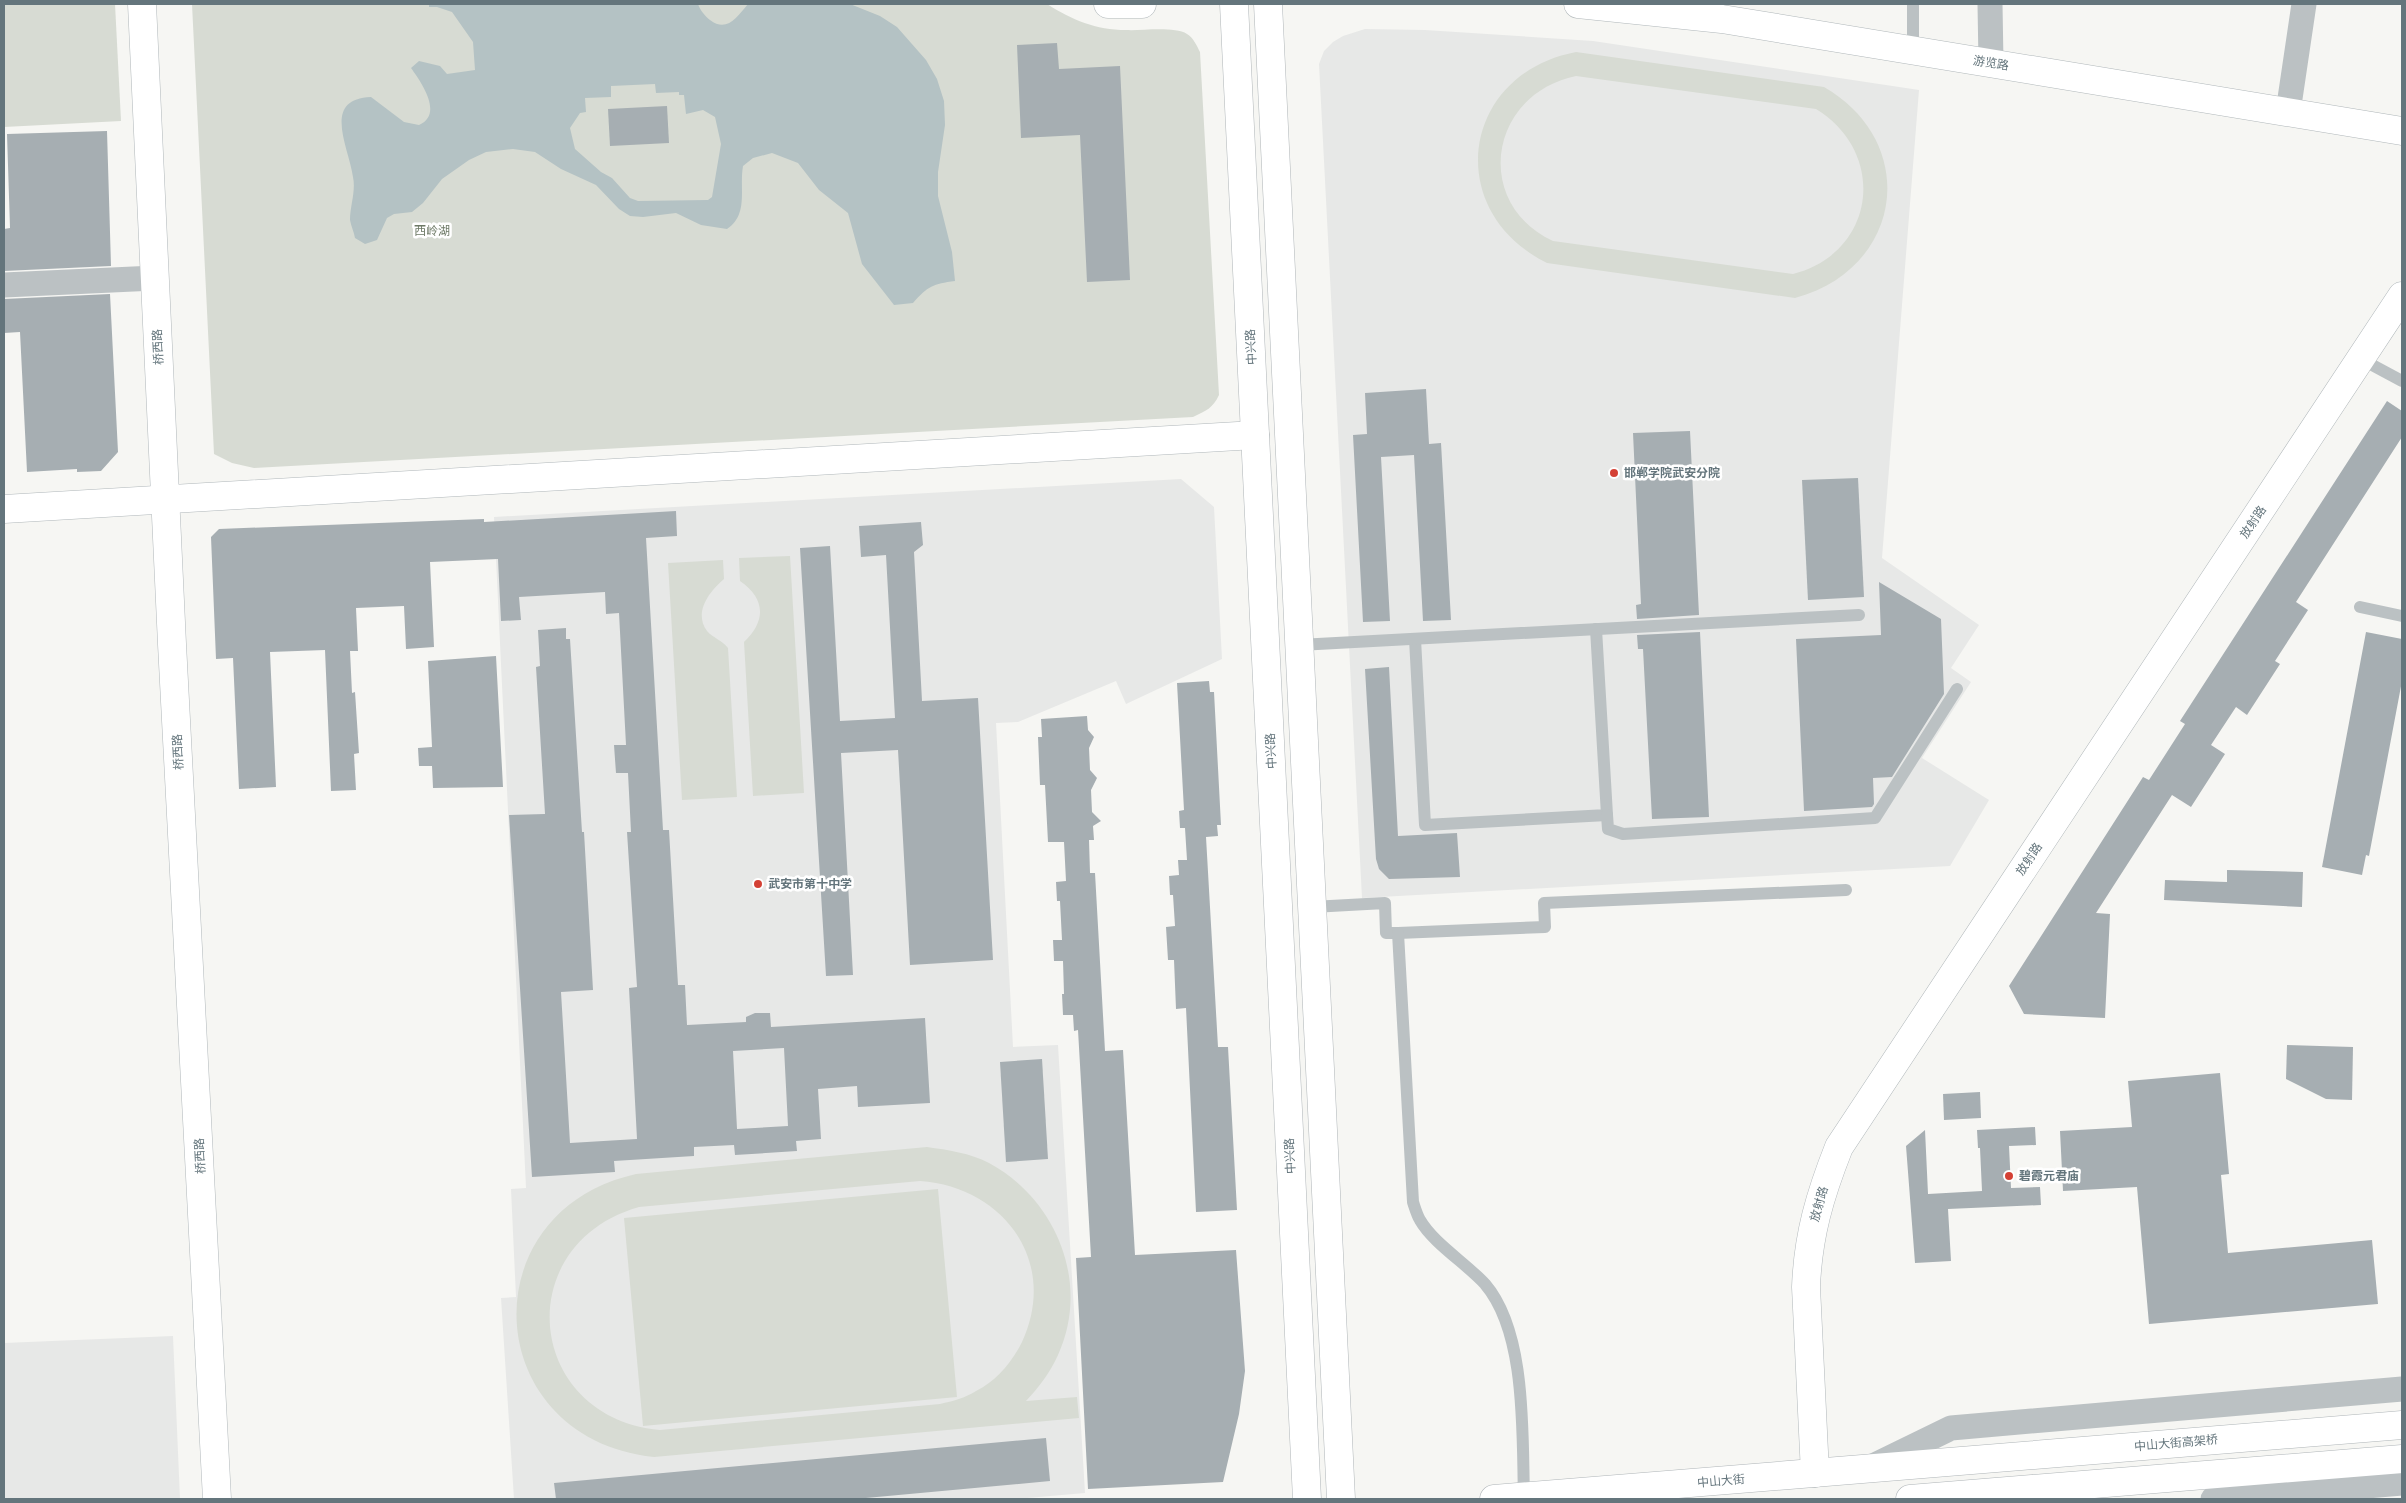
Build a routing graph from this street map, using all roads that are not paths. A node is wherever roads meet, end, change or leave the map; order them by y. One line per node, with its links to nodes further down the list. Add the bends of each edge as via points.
1 (142, 4): 14 (street, 桥西路)
2 (1108, 4): 3 (street)
3 (1142, 4)
4 (1234, 4): 19 (street, 中兴路)
5 (1268, 4): 27 (street)
6 (1578, 4): 10 (street, 游览路, via 1722,19)
7 (1913, 4): 10 (lane)
8 (1990, 4): 11 (street)
9 (2304, 4): 12 (street)
10 (1913, 50): 11 (street, 游览路)
11 (1991, 63): 12 (street, 游览路)
12 (2288, 112): 13 (street, 游览路)
13 (2402, 131)
14 (155, 278): 15 (street); 20 (street, 桥西路)
15 (4, 285)
16 (2402, 296): 17 (street, 放射路)
17 (2360, 359): 18 (lane); 38 (street, 放射路, via 1839,1147 1813,1220 1807,1256)
18 (2402, 381)
19 (1255, 435): 20 (street); 42 (street, 中兴路)
20 (165, 500): 21 (street); 41 (street, 桥西路)
21 (4, 509)
22 (2360, 607): 24 (lane)
23 (1859, 615): 25 (lane)
24 (2402, 616)
25 (1596, 629): 26 (lane); 29 (lane)
26 (1415, 639): 27 (lane); 29 (lane, via 1425,825)
27 (1299, 646): 31 (street)
28 (1957, 689): 29 (lane, via 1875,818 1623,834 1608,829)
29 (1607, 815)
30 (1846, 890): 32 (lane, via 1544,903 1545,927)
31 (1312, 907): 32 (lane, via 1385,903 1386,934); 43 (street)
32 (1398, 933): 40 (lane, via 1413,1202 1420,1221 1484,1284 1501,1307 1516,1362)
33 (2402, 1389): 37 (street, via 1951,1428)
34 (2402, 1425): 36 (street, 中山大街高架桥)
35 (2402, 1459): 45 (street)
36 (1949, 1462): 37 (street, 中山大街)
37 (1868, 1469): 38 (street, 中山大街)
38 (1815, 1473): 40 (street, 中山大街)
39 (2402, 1483): 46 (street)
40 (1524, 1497): 44 (street, 中山大街)
41 (217, 1499)
42 (1307, 1499)
43 (1340, 1499)
44 (1494, 1499)
45 (1910, 1499)
46 (2213, 1499)

